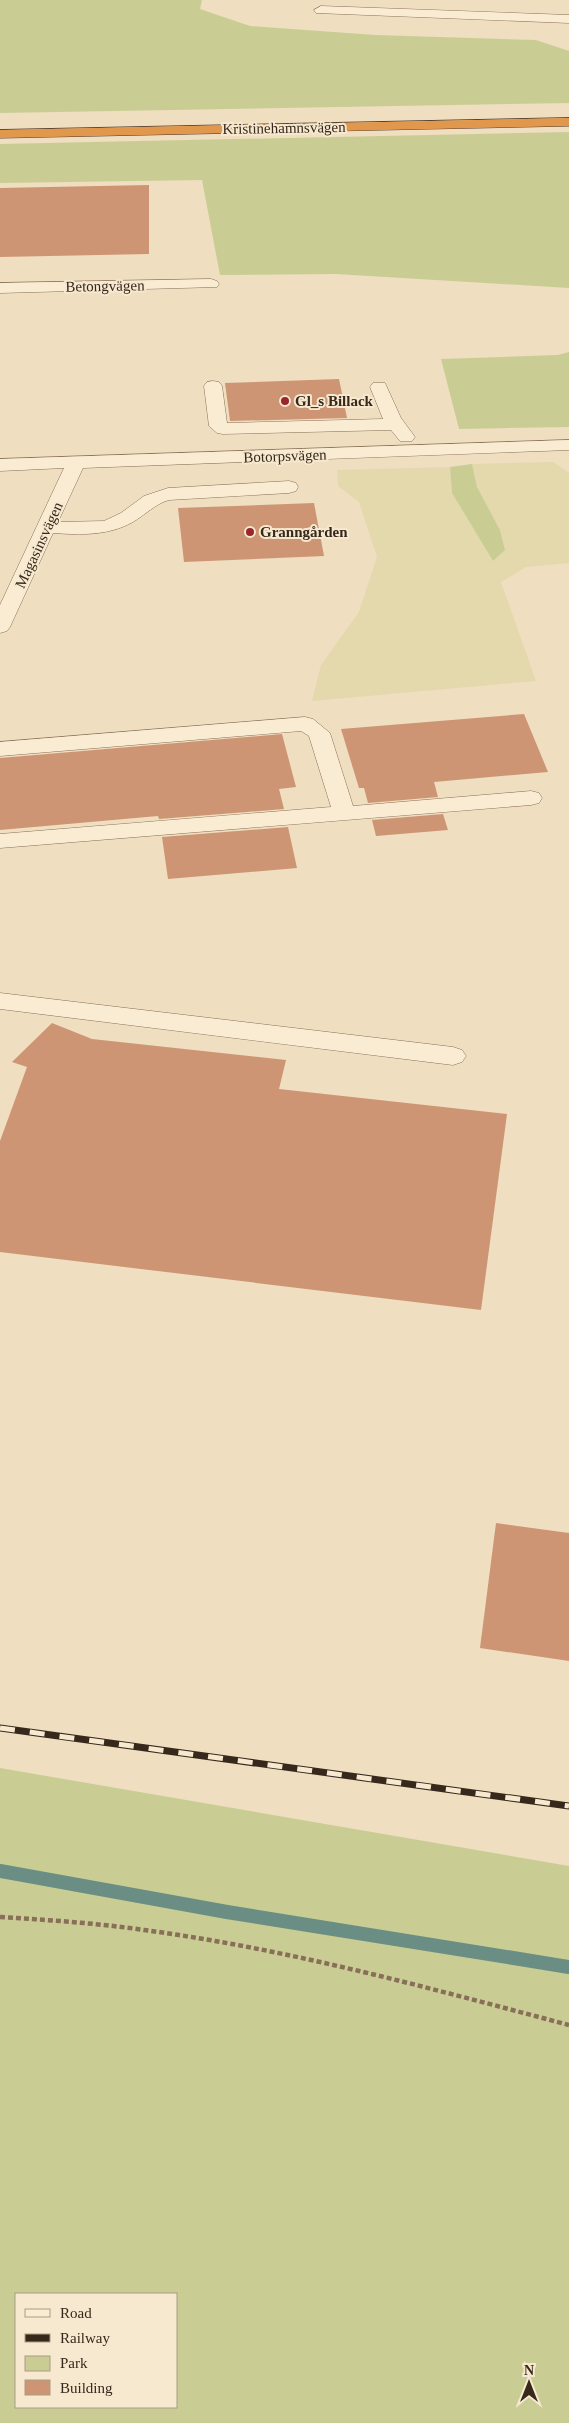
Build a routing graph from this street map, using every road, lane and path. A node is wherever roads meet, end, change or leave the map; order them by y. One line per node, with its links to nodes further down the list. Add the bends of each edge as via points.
1 (321, 10): 2 (street)
2 (569, 19)
3 (569, 115): 5 (highway, Kristinehamnsvägen)
4 (569, 122): 6 (highway, Kristinehamnsvägen)
5 (0, 126)
6 (0, 134)
7 (211, 284): 8 (street, Betongvägen)
8 (0, 288)
9 (213, 386): 11 (street, via 218,426 223,429)
10 (379, 387): 11 (street)
11 (396, 424): 13 (street)
12 (567, 448): 13 (street, Botorpsvägen)
13 (415, 451): 14 (street, Botorpsvägen)
14 (76, 463): 15 (street, Botorpsvägen); 17 (street, Magasinsvägen)
15 (0, 465)
16 (289, 487): 17 (street, via 168,494 152,498 126,518 106,526 89,529)
17 (47, 527): 18 (street, Magasinsvägen)
18 (1, 624)
19 (0, 749): 21 (street, via 304,724 319,733)
20 (531, 798): 21 (street)
21 (344, 814): 22 (street)
22 (0, 841)
23 (0, 1001): 24 (street)
24 (453, 1056)
25 (0, 1917): 26 (path, via 49,1919 242,1945)
26 (569, 2025)

